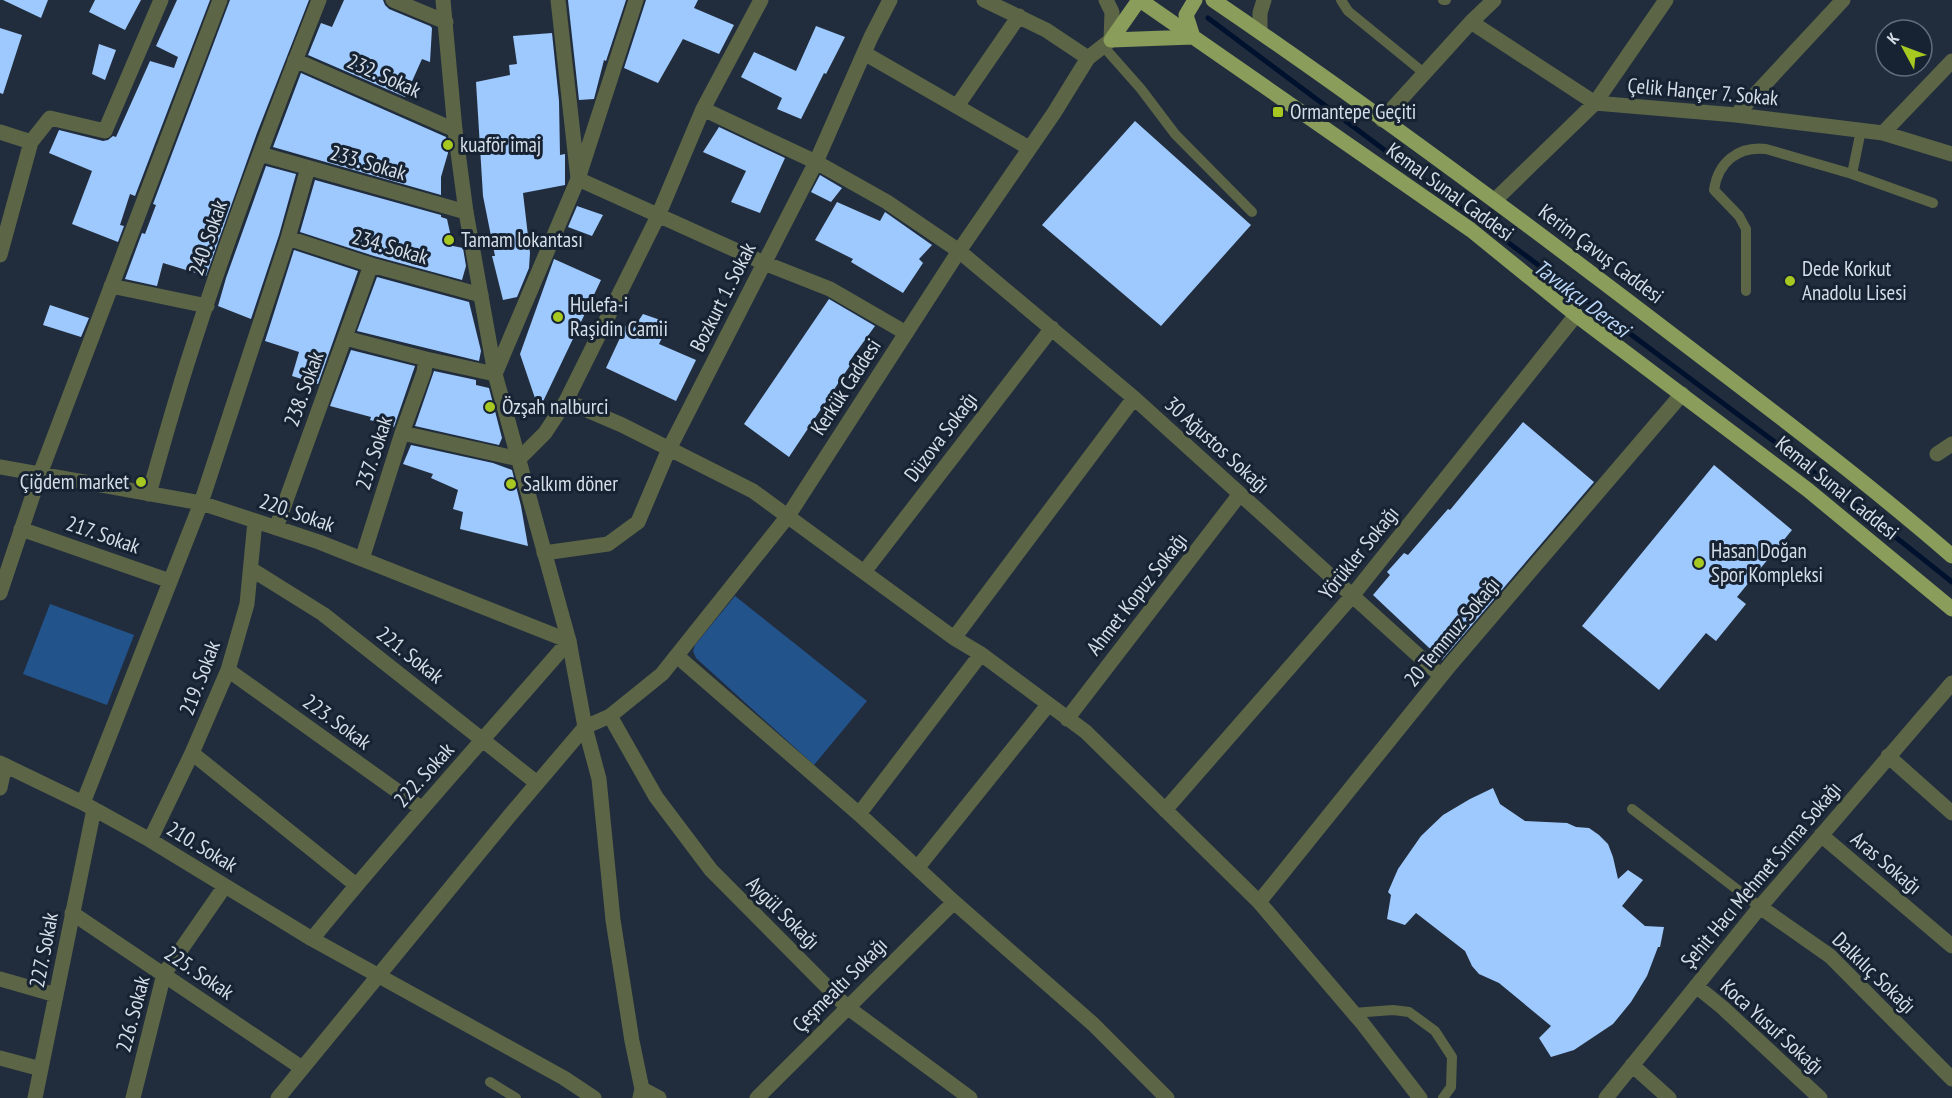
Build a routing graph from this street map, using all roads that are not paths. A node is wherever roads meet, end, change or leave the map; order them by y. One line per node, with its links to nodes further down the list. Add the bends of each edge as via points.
1 (161, 0): 40 (street, via 105,131 50,118)
2 (220, 0): 58 (street)
3 (319, 0): 28 (street, 240. Sokak)
4 (393, 0): 21 (street)
5 (444, 0): 21 (street)
6 (558, 0): 47 (street)
7 (636, 0): 47 (street)
8 (761, 0): 33 (street)
9 (890, 0): 26 (street, Bozkurt 1. Sokak)
10 (984, 0): 20 (street)
11 (1106, 0): 25 (street, via 1112,12)
12 (1140, 0): 24 (main road, Kemal Sunal Caddesi); 25 (main road)
13 (1195, 0): 24 (main road, via 1186,15)
14 (1213, 0): 23 (main road, Kerim Çavuş Caddesi)
15 (1264, 0): 23 (street)
16 (1341, 0): 30 (lane, via 1348,11)
17 (1494, 0): 22 (street)
18 (1666, 0): 31 (street)
19 (1843, 0): 34 (street)
20 (1019, 16): 27 (street); 32 (street)
21 (446, 21): 36 (street)
22 (1471, 21): 30 (street); 31 (street, Çelik Hançer 7. Sokak)
23 (1260, 32): 35 (main road, Kerim Çavuş Caddesi)
24 (1192, 36): 25 (main road); 62 (main road, Kemal Sunal Caddesi, via 1471,230)
25 (1107, 43): 27 (street, Kerkük Caddesi); 51 (lane, via 1175,134)
26 (864, 53): 32 (street); 44 (street, Bozkurt 1. Sokak)
27 (1088, 58): 41 (street, Kerkük Caddesi)
28 (295, 60): 36 (street, 232. Sokak); 42 (street, 240. Sokak)
29 (1952, 61): 39 (street)
30 (1424, 73): 35 (street)
31 (1595, 103): 34 (street, Çelik Hançer 7. Sokak); 48 (street)
32 (957, 106): 41 (street)
33 (704, 109): 44 (street, 30 Ağustos Sokağı); 52 (street)
34 (1736, 115): 37 (street, Çelik Hançer 7. Sokak)
35 (1382, 120): 48 (main road, Kerim Çavuş Caddesi)
36 (456, 130): 50 (street)
37 (1860, 130): 39 (street, Çelik Hançer 7. Sokak); 46 (lane)
38 (0, 132): 40 (street)
39 (1882, 133): 43 (street, Çelik Hançer 7. Sokak)
40 (31, 142): 55 (street)
41 (1029, 148): 54 (street, Kerkük Caddesi)
42 (260, 154): 45 (street, 233. Sokak); 61 (street, 240. Sokak)
43 (1952, 154)
44 (816, 162): 54 (street, 30 Ağustos Sokağı, via 887,202); 56 (street, Bozkurt 1. Sokak)
45 (308, 168): 50 (street, 233. Sokak); 53 (street, 227. Sokak)
46 (1852, 174): 49 (lane); 59 (lane, via 1766,149 1745,150 1727,161 1714,190 1739,216 1746,230)
47 (578, 179): 52 (street); 67 (street)
48 (1495, 200): 86 (main road, Kerim Çavuş Caddesi, via 1911,520)
49 (1932, 203)
50 (466, 212): 60 (street)
51 (1252, 212)
52 (658, 216): 56 (street); 70 (street)
53 (288, 238): 57 (street, 234. Sokak); 80 (street, 227. Sokak)
54 (959, 251): 63 (street, 30 Ağustos Sokağı); 64 (street, Kerkük Caddesi)
55 (0, 255)
56 (764, 263): 64 (street, via 830,289); 73 (street, Bozkurt 1. Sokak)
57 (371, 265): 60 (street, 234. Sokak); 65 (street, 238. Sokak)
58 (111, 286): 61 (street); 77 (street)
59 (1746, 291)
60 (481, 295): 67 (street)
61 (207, 306): 78 (street, 240. Sokak)
62 (1576, 315): 68 (main road, Kemal Sunal Caddesi); 92 (street, Yörükler Sokağı)
63 (1052, 328): 69 (street, 30 Ağustos Sokağı); 89 (street, Düzova Sokağı)
64 (906, 333): 81 (street, Kerkük Caddesi)
65 (345, 338): 66 (street); 83 (street, 238. Sokak)
66 (426, 360): 67 (street); 71 (street, 237. Sokak)
67 (495, 374): 75 (street)
68 (1682, 394): 93 (main road, Kemal Sunal Caddesi, via 1808,490); 99 (street, 20 Temmuz Sokağı)
69 (1134, 398): 79 (street, 30 Ağustos Sokağı); 94 (street)
70 (566, 401): 73 (street); 75 (street, via 545,433)
71 (402, 433): 75 (street); 87 (street, 237. Sokak)
72 (1952, 444): 74 (street)
73 (669, 449): 81 (street, via 753,491); 85 (street, Bozkurt 1. Sokak, via 638,522 608,544)
74 (1937, 454)
75 (519, 459): 85 (street)
76 (0, 467): 77 (street, 220. Sokak)
77 (40, 474): 78 (street, 220. Sokak); 84 (street)
78 (149, 494): 80 (street, 220. Sokak)
79 (1240, 494): 92 (street, 30 Ağustos Sokağı); 103 (street, Ahmet Kopuz Sokağı)
80 (201, 503): 82 (street, 220. Sokak); 90 (street, 227. Sokak)
81 (788, 516): 89 (street); 97 (street, Kerkük Caddesi)
82 (255, 521): 83 (street, 220. Sokak); 88 (street, 219. Sokak)
83 (276, 528): 87 (street, 220. Sokak)
84 (21, 529): 90 (street, 217. Sokak); 91 (street)
85 (544, 553): 95 (street)
86 (1952, 556)
87 (362, 559): 95 (street, 220. Sokak)
88 (251, 569): 98 (street, 219. Sokak, via 247,604); 105 (street, 221. Sokak, via 323,614)
89 (864, 572): 94 (street)
90 (170, 581): 111 (street, 227. Sokak)
91 (0, 593)
92 (1352, 596): 99 (street, 30 Ağustos Sokağı); 114 (street, Yörükler Sokağı)
93 (1952, 609)
94 (954, 638): 96 (street)
95 (569, 641): 104 (street); 105 (street, 222. Sokak)
96 (981, 654): 101 (street); 116 (street)
97 (677, 656): 102 (street, Kerkük Caddesi, via 662,674); 116 (street)
98 (228, 670): 106 (street, 219. Sokak); 112 (street, 223. Sokak)
99 (1441, 676): 123 (street, 20 Temmuz Sokağı)
100 (1952, 682): 107 (street, Şehit Hacı Mehmet Sırma Sokağı)
101 (1048, 705): 103 (street); 119 (street)
102 (610, 716): 104 (street, Kerkük Caddesi); 133 (street, Aygül Sokağı, via 656,797 711,870)
103 (1067, 718): 114 (street)
104 (585, 727): 109 (street); 141 (street, via 599,779 613,920)
105 (484, 740): 109 (street, 221. Sokak); 112 (street, 222. Sokak)
106 (192, 753): 118 (street, 219. Sokak); 120 (street)
107 (1888, 756): 115 (street); 117 (street, Şehit Hacı Mehmet Sırma Sokağı)
108 (2, 764): 110 (street); 111 (street, 210. Sokak)
109 (537, 783): 129 (street)
110 (0, 789)
111 (88, 806): 118 (street, 210. Sokak); 125 (street, 227. Sokak)
112 (421, 808): 120 (street, 222. Sokak)
113 (1632, 809): 124 (lane)
114 (1165, 810): 123 (street)
115 (1952, 813)
116 (859, 814): 119 (street)
117 (1821, 835): 124 (street, Şehit Hacı Mehmet Sırma Sokağı); 127 (street, Aras Sokağı)
118 (150, 840): 121 (street, 210. Sokak)
119 (918, 867): 122 (street)
120 (356, 885): 126 (street, 222. Sokak)
121 (225, 886): 126 (street, 210. Sokak); 128 (street, 226. Sokak)
122 (954, 902): 133 (street, Çeşmealtı Sokağı); 150 (street, via 1093,1024)
123 (1259, 902): 134 (street)
124 (1760, 907): 131 (street, Şehit Hacı Mehmet Sırma Sokağı); 139 (street, Dalkılıç Sokağı, via 1830,956)
125 (72, 913): 128 (street, 225. Sokak); 132 (street, 227. Sokak)
126 (312, 939): 129 (street, 210. Sokak)
127 (1952, 946)
128 (164, 974): 137 (street, 225. Sokak); 143 (street, 226. Sokak)
129 (377, 976): 137 (street); 146 (street, 210. Sokak)
130 (0, 979): 132 (street)
131 (1696, 986): 136 (street, Şehit Hacı Mehmet Sırma Sokağı); 155 (street, Koca Yusuf Sokağı)
132 (56, 995): 138 (street, 227. Sokak)
133 (847, 1007): 148 (street, Çeşmealtı Sokağı); 149 (street, Aygül Sokağı)
134 (1353, 1013): 151 (street); 152 (lane, via 1409,1012 1435,1031 1452,1057 1451,1087)
135 (0, 1058): 138 (street)
136 (1632, 1065): 153 (street, Şehit Hacı Mehmet Sırma Sokağı); 154 (street)
137 (302, 1068): 144 (street)
138 (41, 1069): 142 (street, 227. Sokak)
139 (1952, 1079)
140 (490, 1082): 145 (lane)
141 (641, 1093): 147 (street)
142 (35, 1098)
143 (133, 1098)
144 (278, 1098)
145 (516, 1098)
146 (594, 1098)
147 (659, 1098)
148 (757, 1098)
149 (970, 1098)
150 (1167, 1098)
151 (1420, 1098)
152 (1443, 1098)
153 (1606, 1098)
154 (1669, 1098)
155 (1820, 1098)

